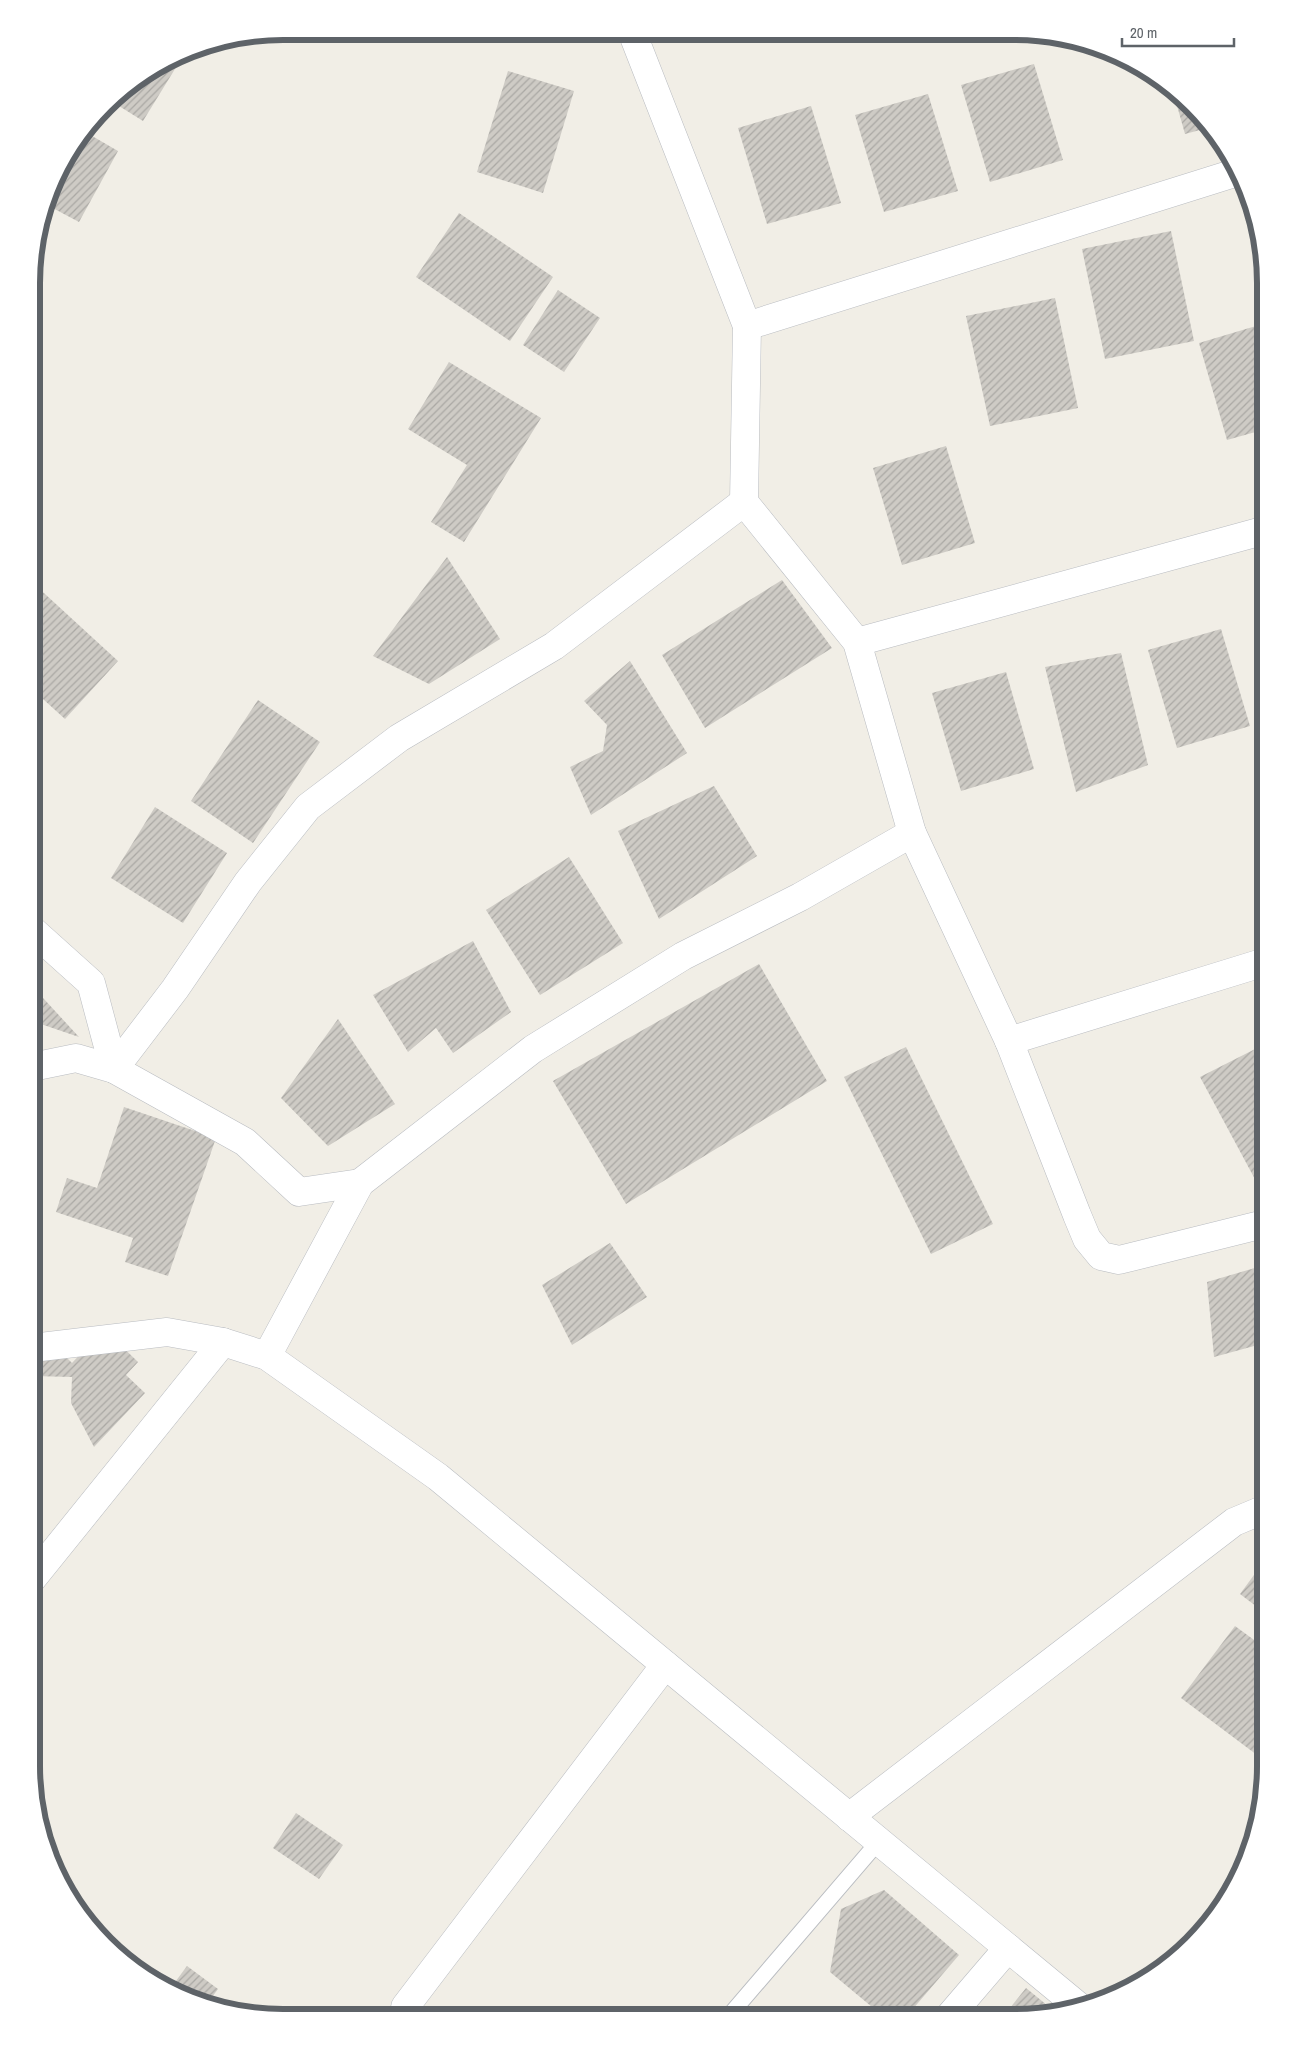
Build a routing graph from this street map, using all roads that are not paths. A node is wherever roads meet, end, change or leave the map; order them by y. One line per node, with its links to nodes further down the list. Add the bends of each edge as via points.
1 (635, 40): 3 (street)
2 (1231, 174): 3 (street)
3 (747, 326): 4 (street)
4 (744, 502): 6 (street); 12 (street, via 554,646 399,738 308,807 248,882 175,989)
5 (1257, 532): 6 (street)
6 (857, 642): 7 (street)
7 (912, 832): 10 (street); 13 (street, via 800,897 683,956 533,1049)
8 (40, 937): 12 (street, via 91,984)
9 (1257, 965): 10 (street)
10 (1009, 1041): 14 (street, via 1087,1239 1101,1256 1119,1260)
11 (40, 1065): 12 (street, via 76,1058)
12 (114, 1069): 13 (street, via 246,1142 299,1192)
13 (360, 1183): 17 (street)
14 (1257, 1226)
15 (223, 1342): 16 (street, via 167,1332); 17 (street); 19 (street)
16 (40, 1347)
17 (267, 1356): 20 (street, via 438,1477)
18 (1257, 1513): 21 (street, via 1234,1522)
19 (40, 1569)
20 (665, 1665): 21 (street); 25 (street)
21 (849, 1817): 22 (street)
22 (879, 1841): 23 (street); 26 (lane)
23 (1008, 1948): 24 (street); 27 (street)
24 (1073, 2002)
25 (405, 2006)
26 (735, 2009)
27 (956, 2009)

